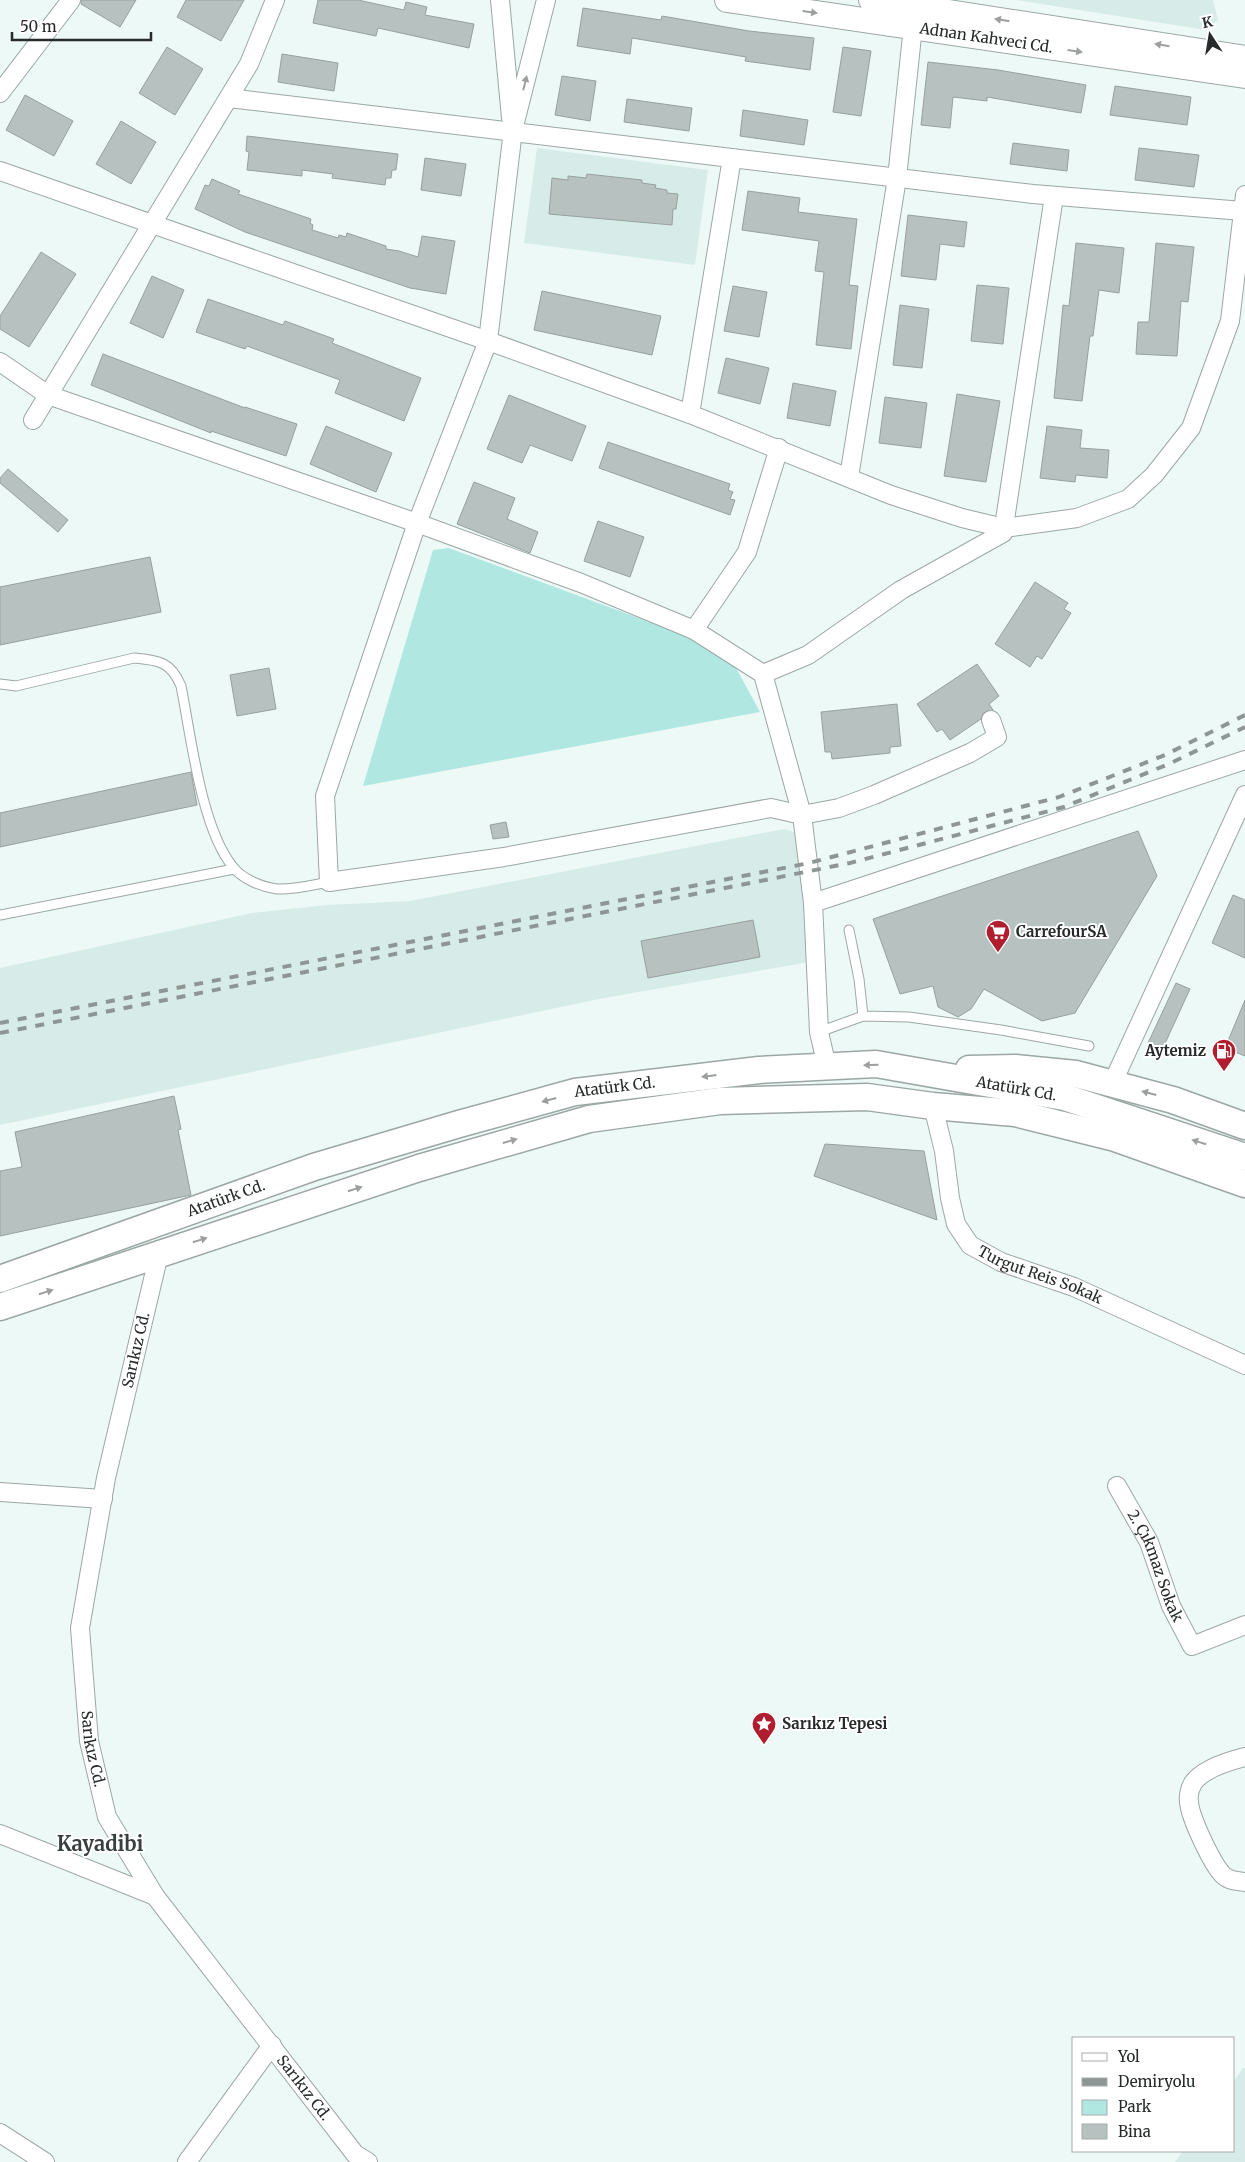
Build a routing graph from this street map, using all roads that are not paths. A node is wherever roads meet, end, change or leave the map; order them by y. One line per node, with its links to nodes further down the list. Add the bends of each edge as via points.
1 (71, 0): 10 (street)
2 (274, 0): 11 (street, via 249,64)
3 (500, 0): 12 (street)
4 (546, 0): 12 (street, one-way to 4)
5 (727, 0): 7 (street, Adnan Kahveci Cd., one-way to 7)
6 (871, 0): 7 (street, Adnan Kahveci Cd.)
7 (914, 17): 8 (street, Adnan Kahveci Cd., one-way to 7); 9 (street, Adnan Kahveci Cd., one-way to 9); 15 (street)
8 (1245, 58)
9 (1245, 76)
10 (0, 93)
11 (229, 98): 12 (street); 18 (street)
12 (513, 130): 13 (street); 20 (street)
13 (732, 158): 15 (street); 23 (street)
14 (0, 171): 18 (street)
15 (897, 178): 16 (street); 26 (street)
16 (1054, 196): 17 (street); 28 (street)
17 (1244, 203): 19 (street)
18 (152, 224): 20 (street); 22 (street)
19 (1243, 236): 28 (street, via 1230,321 1191,428 1154,475 1128,499 1077,518)
20 (488, 341): 23 (street); 27 (street)
21 (0, 362): 22 (street)
22 (48, 395): 24 (street); 27 (street)
23 (690, 414): 25 (street)
24 (33, 420)
25 (779, 448): 26 (street); 29 (street, via 746,552)
26 (849, 477): 28 (street, via 900,498)
27 (417, 523): 29 (street, via 581,583); 37 (street, via 325,796)
28 (1004, 528): 30 (street, via 1003,533 990,542 901,590 808,655)
29 (694, 630): 30 (street)
30 (763, 674): 35 (street)
31 (0, 684): 36 (lane, via 16,686 134,658 169,666 181,686 200,785 213,829 221,851)
32 (991, 720): 35 (street, via 997,737 970,753 839,808)
33 (1245, 760): 38 (street)
34 (1245, 795): 46 (street)
35 (802, 815): 37 (street, via 771,808 504,857); 38 (street)
36 (234, 869): 37 (lane, via 253,882 276,889); 39 (lane)
37 (329, 882)
38 (813, 903): 42 (street)
39 (0, 915)
40 (849, 930): 41 (lane)
41 (863, 1016): 42 (lane); 43 (lane, via 909,1017)
42 (819, 1032): 44 (street)
43 (1089, 1046)
44 (828, 1067): 45 (main road, Atatürk Cd., one-way to 44, via 876,1064); 53 (main road, Atatürk Cd., one-way to 53, via 759,1070 575,1092 314,1167)
45 (910, 1070): 46 (main road, via 1015,1068 1076,1074); 49 (main road, Atatürk Cd., one-way to 45, via 1064,1097)
46 (1112, 1084): 48 (main road, one-way to 46, via 1173,1100)
47 (933, 1106): 50 (main road, Atatürk Cd., via 1015,1113 1078,1128); 51 (main road, via 1158,1163); 52 (main road, Atatürk Cd., one-way to 47, via 419,1168 589,1119 720,1101 867,1097); 55 (street, Turgut Reis Sokak, via 956,1224 970,1245 1001,1262 1074,1287)
48 (1245, 1126)
49 (1245, 1157)
50 (1245, 1184)
51 (1245, 1200)
52 (159, 1254): 54 (main road, Atatürk Cd., one-way to 52); 58 (street, Sarıkız Cd.)
53 (0, 1279)
54 (0, 1307)
55 (1245, 1365)
56 (1117, 1486): 59 (street, 2. Çıkmaz Sokak, via 1149,1542 1171,1606 1192,1646)
57 (0, 1492): 58 (street)
58 (103, 1498): 63 (street, Sarıkız Cd., via 80,1628 89,1741 107,1817)
59 (1245, 1625)
60 (1245, 1758): 62 (street, via 1200,1776 1190,1789 1188,1802 1201,1837 1220,1870 1228,1879)
61 (0, 1834): 63 (street)
62 (1245, 1882)
63 (155, 1896): 64 (street, Sarıkız Cd.)
64 (272, 2045): 67 (street); 68 (street, Sarıkız Cd., via 355,2154)
65 (0, 2133): 66 (street)
66 (45, 2162)
67 (187, 2162)
68 (368, 2162)

